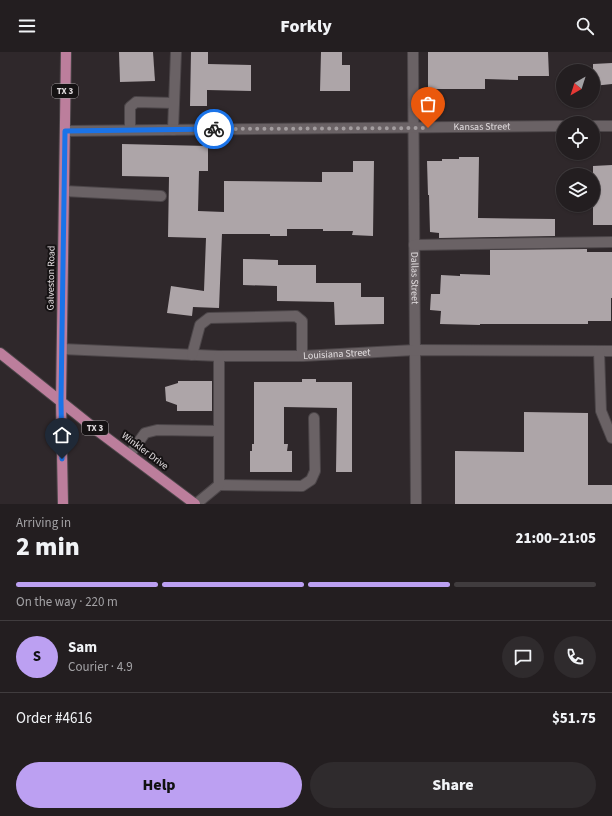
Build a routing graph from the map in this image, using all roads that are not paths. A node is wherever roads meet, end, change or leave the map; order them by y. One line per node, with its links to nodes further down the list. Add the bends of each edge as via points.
1 (66, 52): 11 (main road, Galveston Road / TX 3)
2 (176, 52): 4 (street)
3 (413, 52): 8 (street, Dallas Street)
4 (174, 103): 9 (street, via 136,102 130,107); 10 (street)
5 (556, 126): 8 (street, Kansas Street)
6 (600, 126): 7 (street)
7 (612, 126)
8 (414, 128): 10 (street, Kansas Street); 15 (street, Dallas Street)
9 (130, 130): 10 (street, Kansas Street); 11 (street, Kansas Street)
10 (173, 130)
11 (65, 131): 12 (main road, Galveston Road / TX 3)
12 (64, 191): 13 (street); 16 (main road, Galveston Road / TX 3)
13 (161, 196)
14 (612, 242): 15 (street)
15 (414, 245): 17 (street, Dallas Street)
16 (62, 349): 21 (street, Louisiana Street); 24 (main road, Galveston Road / TX 3)
17 (415, 350): 18 (street, Louisiana Street); 23 (street, Louisiana Street); 32 (street, Dallas Street)
18 (599, 351): 19 (street, Louisiana Street); 27 (street, via 601,411)
19 (612, 351)
20 (0, 353): 24 (main road, Winkler Drive)
21 (192, 355): 22 (street, Louisiana Street); 23 (street, via 200,325 209,318 296,316 302,321)
22 (219, 356): 23 (street, Louisiana Street); 26 (street)
23 (302, 356)
24 (61, 401): 28 (main road, Winkler Drive / TX 3); 30 (main road, Galveston Road)
25 (314, 418): 29 (street, via 315,471 311,480 302,486)
26 (219, 431): 28 (street, via 157,430 145,433); 29 (street)
27 (612, 438)
28 (130, 454): 31 (main road, Winkler Drive / TX 3)
29 (219, 485): 31 (street)
30 (63, 504)
31 (195, 504)
32 (416, 504)

